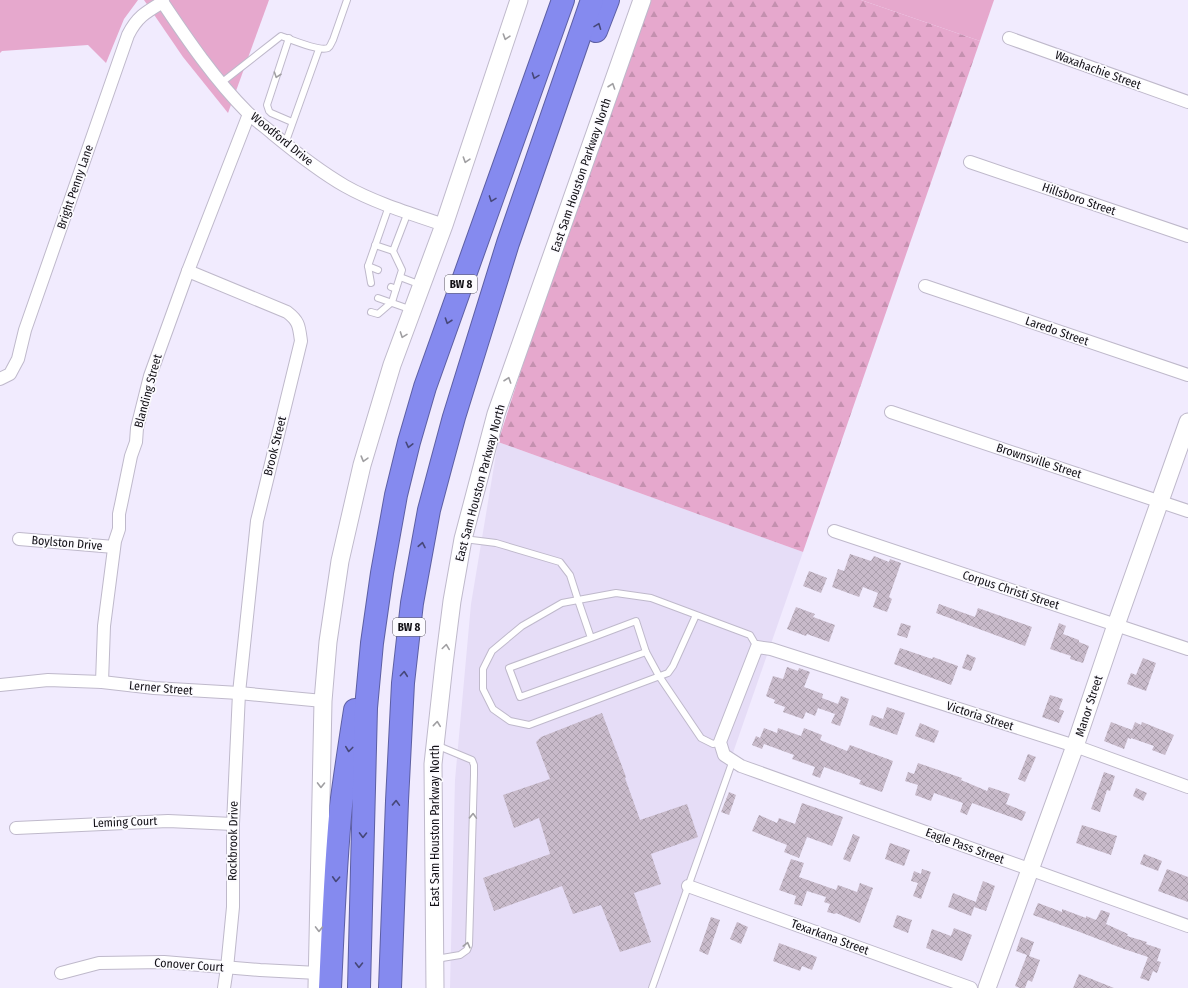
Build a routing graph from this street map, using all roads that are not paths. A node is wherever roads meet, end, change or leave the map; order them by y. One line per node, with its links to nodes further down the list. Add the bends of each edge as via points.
1 (347, 0): 10 (lane, via 330,46)
2 (519, 0): 19 (main road, one-way to 19)
3 (563, 0): 45 (highway, BW 8, one-way to 45, via 425,387 396,495)
4 (592, 0): 37 (highway, BW 8, via 508,242)
5 (608, 0): 37 (highway, one-way to 5)
6 (642, 0): 43 (main road, East Sam Houston Parkway North, one-way to 6, via 496,414)
7 (162, 1): 11 (street, Woodford Drive); 35 (street, Bright Penny Lane, via 137,19 128,35 25,330 18,359 10,374)
8 (289, 38): 10 (lane); 11 (lane, via 281,36); 14 (lane, one-way to 14, via 267,105 271,113)
9 (1009, 38): 12 (street, Waxahachie Street)
10 (319, 49): 14 (lane)
11 (221, 83): 13 (street, Woodford Drive)
12 (1188, 102)
13 (249, 114): 15 (street, Woodford Drive); 25 (street, Blanding Street)
14 (292, 122): 15 (lane)
15 (285, 144): 17 (street, Woodford Drive, via 346,186)
16 (970, 162): 20 (street, Hillsboro Street)
17 (389, 206): 18 (street, Woodford Drive); 21 (lane)
18 (408, 212): 19 (street, Woodford Drive); 22 (lane)
19 (444, 225): 28 (main road)
20 (1188, 236)
21 (375, 245): 22 (lane); 23 (lane)
22 (393, 252): 26 (lane, via 402,270)
23 (368, 266): 24 (lane); 27 (lane)
24 (378, 270)
25 (188, 271): 44 (street, Blanding Street, via 150,376 123,492 119,529); 56 (street, Brook Street, via 287,312 299,324 300,330 301,340 257,521)
26 (400, 277): 28 (lane); 31 (lane, via 394,288)
27 (371, 283)
28 (422, 285): 32 (main road)
29 (926, 286): 34 (street, Laredo Street)
30 (378, 298): 31 (lane)
31 (392, 302): 32 (lane); 33 (lane, via 378,314)
32 (412, 310): 57 (main road, one-way to 57, via 392,364 362,465 340,561 328,642)
33 (372, 312)
34 (1188, 375)
35 (0, 379)
36 (891, 412): 39 (street, Brownsville Street)
37 (454, 417): 65 (highway, BW 8, one-way to 37, via 399,743 412,603 429,510)
38 (1188, 422): 39 (main road, Manor Street)
39 (1160, 501): 40 (street, Brownsville Street); 48 (main road, Manor Street)
40 (1188, 511)
41 (834, 531): 48 (street, Corpus Christi Street)
42 (20, 539): 44 (street, Boylston Drive)
43 (463, 539): 46 (lane, via 496,543 560,562 570,575); 59 (main road, East Sam Houston Parkway North, one-way to 43, via 452,601)
44 (114, 547): 54 (street, Blanding Street, via 104,626)
45 (382, 573): 72 (highway, one-way to 72, via 364,656 350,742); 74 (highway, BW 8, one-way to 74, via 366,708)
46 (578, 600): 47 (lane, via 616,593 651,598); 49 (lane); 53 (lane, via 562,603 522,626 492,652 483,669 483,689 493,709 510,721 529,725)
47 (696, 615): 50 (lane, via 750,635); 53 (lane, via 673,666 668,673)
48 (1116, 625): 51 (street, Corpus Christi Street); 60 (main road, Manor Street)
49 (591, 638): 52 (lane, via 636,621); 52 (lane, via 509,668 520,697)
50 (757, 647): 58 (street); 60 (street, Victoria Street, via 771,649)
51 (1188, 649)
52 (646, 652): 53 (lane)
53 (659, 676): 58 (lane, via 701,738 713,744)
54 (102, 682): 55 (street, Lerner Street, via 48,680); 56 (street, Lerner Street)
55 (0, 685)
56 (239, 693): 57 (street, Lerner Street); 63 (street, Rockbrook Drive)
57 (323, 701): 72 (main road, one-way to 72)
58 (720, 742): 61 (street, via 724,755)
59 (435, 745): 69 (main road, East Sam Houston Parkway North); 69 (lane, one-way to 59, via 460,955 469,945 474,776 472,760)
60 (1075, 746): 62 (street, Victoria Street); 66 (main road, Manor Street)
61 (737, 763): 66 (street, Eagle Pass Street); 67 (lane)
62 (1188, 787)
63 (233, 824): 64 (street, Leming Court, via 168,821); 70 (street, Rockbrook Drive, via 233,907)
64 (16, 828)
65 (395, 842): 75 (highway, BW 8); 76 (highway)
66 (1030, 869): 68 (street, Eagle Pass Street); 80 (main road, Manor Street)
67 (688, 886): 78 (lane); 79 (street, Texarkana Street)
68 (1188, 926)
69 (435, 959): 77 (main road, East Sam Houston Parkway North)
70 (227, 968): 71 (street, Conover Court, via 164,962 99,964); 72 (street, Conover Court); 73 (street, Rockbrook Drive)
71 (61, 973)
72 (322, 983)
73 (224, 988)
74 (359, 988)
75 (390, 988)
76 (405, 988)
77 (435, 988)
78 (652, 988)
79 (971, 988)
80 (987, 988)

